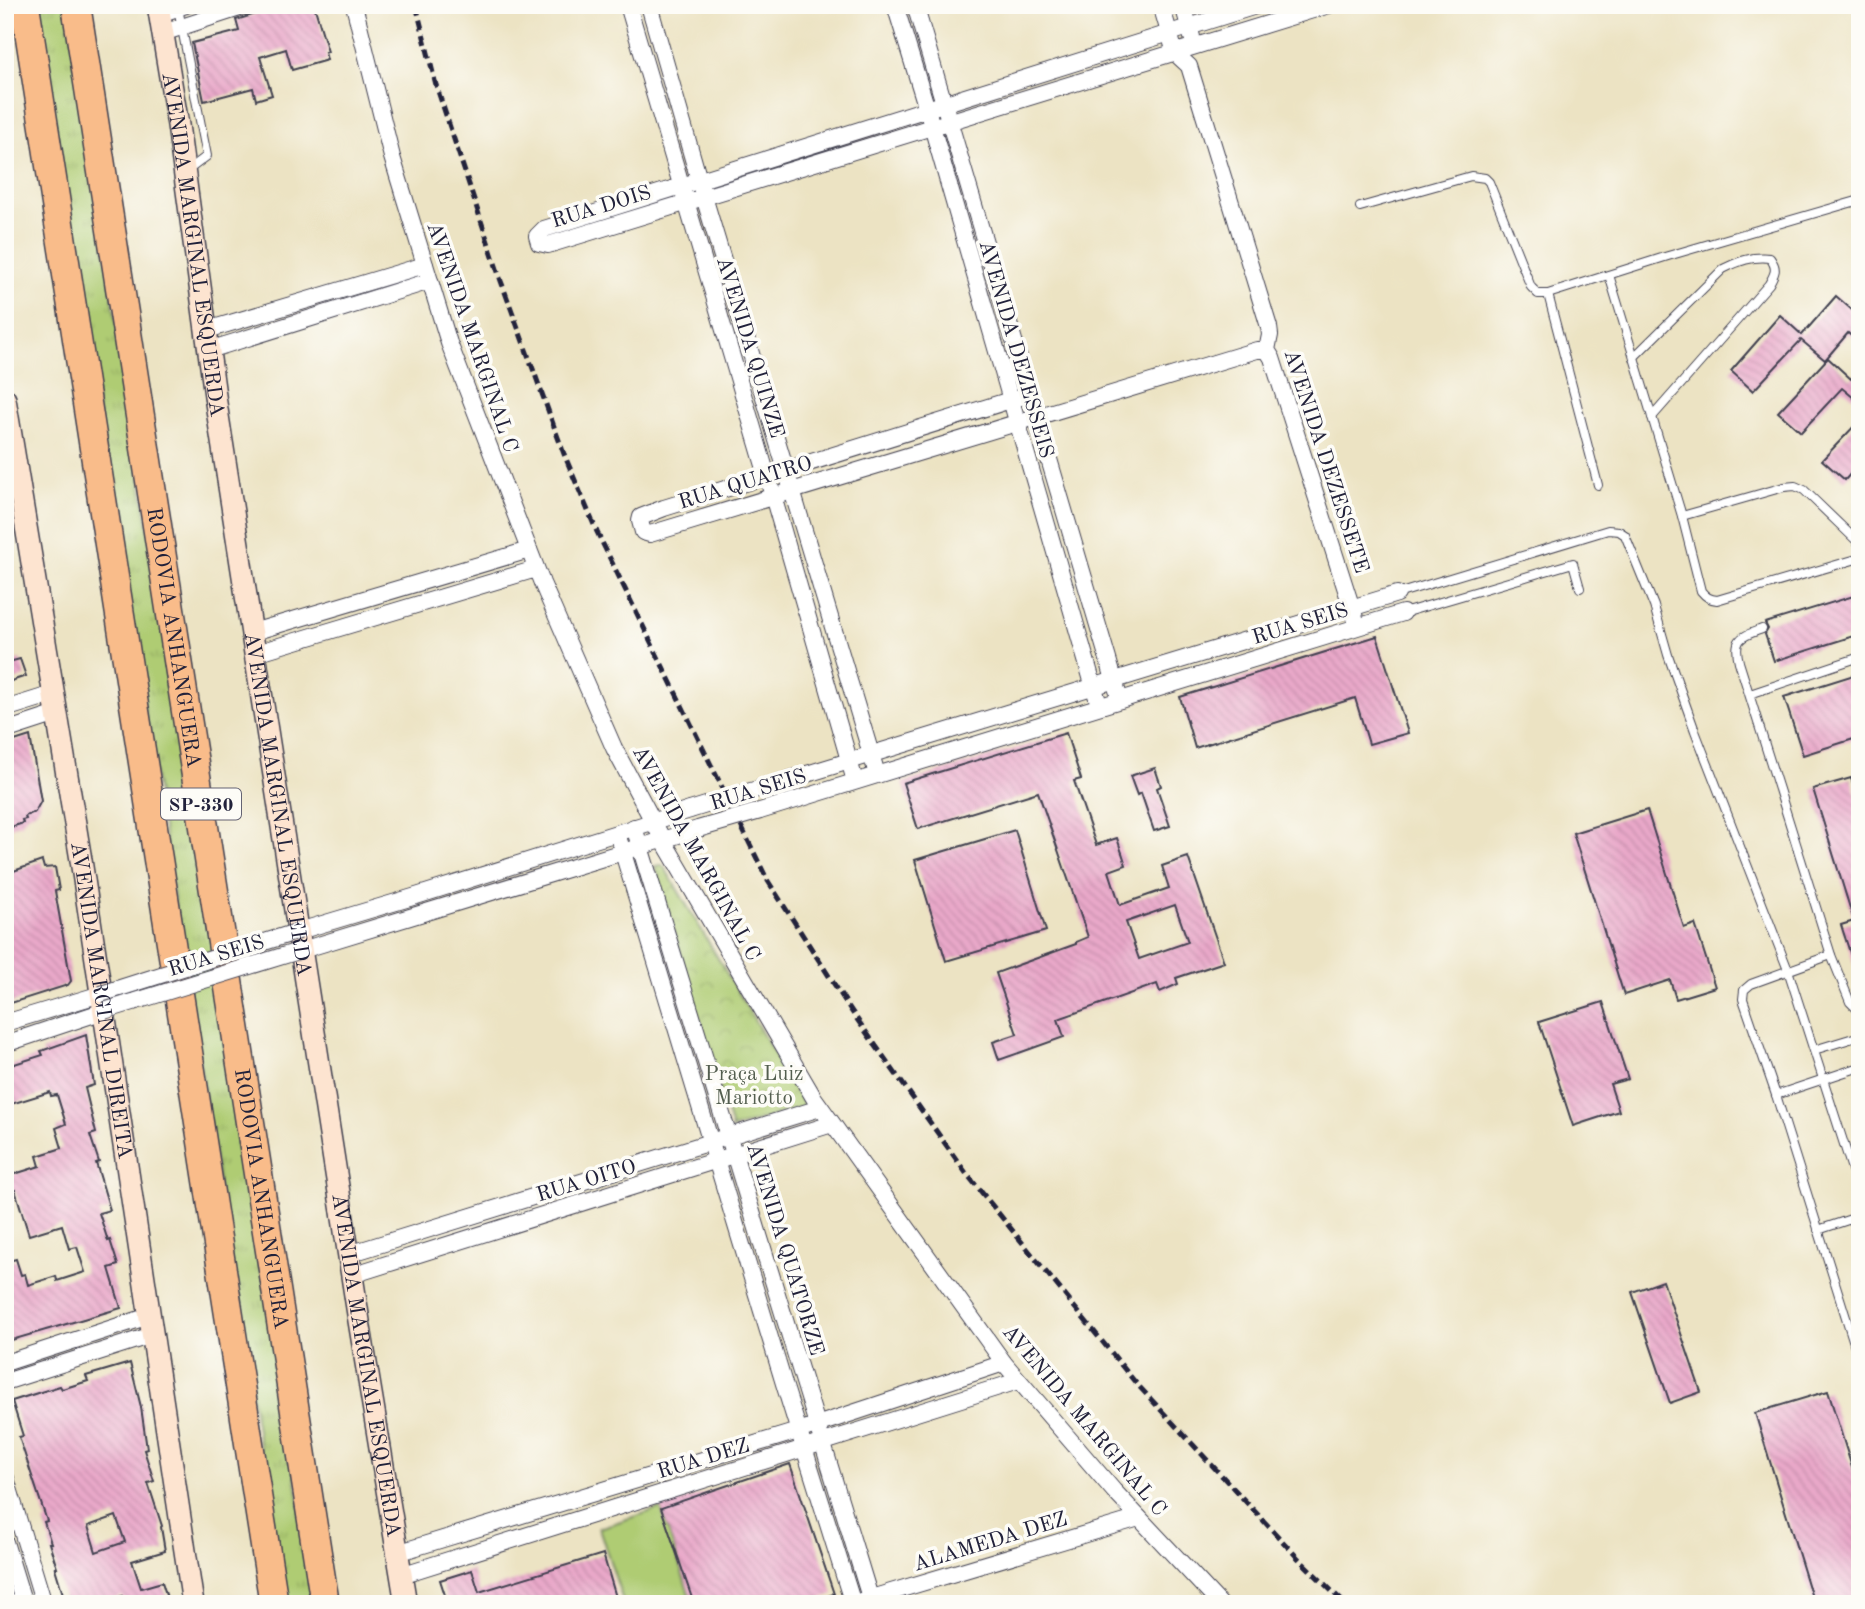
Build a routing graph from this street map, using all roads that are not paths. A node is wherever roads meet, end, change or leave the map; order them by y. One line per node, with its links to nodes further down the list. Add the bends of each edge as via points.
1 (25, 5): 125 (highway, SP-330)
2 (76, 5): 126 (highway, RODOVIA ANHANGUERA / SP-330)
3 (248, 5): 13 (street)
4 (354, 5): 29 (street, AVENIDA MARGINAL C)
5 (628, 5): 24 (street, AVENIDA QUINZE)
6 (649, 5): 23 (street, AVENIDA QUINZE)
7 (895, 5): 20 (street, AVENIDA DEZESSEIS)
8 (915, 5): 19 (street, AVENIDA DEZESSEIS)
9 (1161, 5): 15 (street)
10 (1183, 5): 14 (street)
11 (1259, 5): 14 (street, RUA DOIS)
12 (1329, 5): 16 (street, RUA DOIS)
13 (171, 15): 33 (main road, AVENIDA MARGINAL ESQUERDA, via 185,172)
14 (1189, 27): 15 (street, RUA DOIS); 16 (street)
15 (1169, 33): 17 (street); 19 (street, RUA DOIS)
16 (1195, 47): 17 (street, RUA DOIS); 18 (street)
17 (1175, 53): 18 (street); 21 (street, RUA DOIS)
18 (1189, 66): 34 (street, AVENIDA DEZESSETE, via 1269,327)
19 (945, 103): 20 (street, RUA DOIS); 21 (street, AVENIDA DEZESSEIS)
20 (927, 109): 22 (street, AVENIDA DEZESSEIS); 23 (street, RUA DOIS)
21 (950, 122): 22 (street, RUA DOIS); 36 (street, AVENIDA DEZESSEIS)
22 (931, 127): 25 (street, RUA DOIS); 37 (street, AVENIDA DEZESSEIS)
23 (699, 180): 24 (street, RUA DOIS); 25 (street, AVENIDA QUINZE)
24 (681, 186): 27 (street, AVENIDA QUINZE); 27 (street, RUA DOIS, via 544,229 538,240 548,245)
25 (705, 196): 27 (street, RUA DOIS); 42 (street, AVENIDA QUINZE)
26 (1860, 200): 30 (lane)
27 (686, 202): 43 (street, AVENIDA QUINZE)
28 (1360, 207): 32 (lane, via 1471,176 1485,178 1531,287 1538,294)
29 (425, 265): 31 (street, AVENIDA MARGINAL C); 33 (street)
30 (1609, 275): 32 (lane); 35 (lane)
31 (430, 281): 33 (street); 51 (street, AVENIDA MARGINAL C)
32 (1548, 294): 44 (lane)
33 (208, 340): 61 (main road, AVENIDA MARGINAL ESQUERDA)
34 (1267, 351): 39 (street, RUA QUATRO, via 1257,350); 56 (street, AVENIDA DEZESSETE)
35 (1634, 357): 40 (lane); 40 (lane, via 1723,269 1758,257 1770,258 1775,265 1769,284)
36 (1030, 394): 37 (street, RUA QUATRO); 39 (street, AVENIDA DEZESSEIS)
37 (1010, 400): 41 (street, AVENIDA DEZESSEIS); 42 (street, RUA QUATRO)
38 (6, 407): 69 (main road, AVENIDA MARGINAL DIREITA)
39 (1036, 416): 41 (street, RUA QUATRO); 65 (street, AVENIDA DEZESSEIS)
40 (1652, 417): 48 (lane)
41 (1016, 422): 45 (street, RUA QUATRO); 66 (street, AVENIDA DEZESSEIS)
42 (786, 470): 43 (street, RUA QUATRO); 45 (street, AVENIDA QUINZE)
43 (767, 476): 46 (street, AVENIDA QUINZE); 47 (street, RUA QUATRO)
44 (1598, 485)
45 (791, 490): 46 (street, RUA QUATRO); 73 (street, AVENIDA QUINZE)
46 (774, 496): 49 (street, RUA QUATRO); 74 (street, AVENIDA QUINZE)
47 (664, 508): 49 (street); 49 (street, RUA QUATRO, via 641,517 643,532)
48 (1682, 516): 50 (lane, via 1795,486); 52 (lane, via 1701,591 1710,600)
49 (670, 527)
50 (1860, 544)
51 (528, 550): 53 (street, AVENIDA MARGINAL C); 61 (street)
52 (1860, 558)
53 (536, 569): 63 (street); 77 (street, AVENIDA MARGINAL C, via 614,748)
54 (1580, 588): 57 (lane, via 1573,563)
55 (1397, 594): 56 (street, RUA SEIS); 85 (lane, via 1608,530 1625,535)
56 (1352, 608): 58 (street, RUA SEIS); 59 (street, AVENIDA DEZESSETE)
57 (1403, 613): 59 (street, RUA SEIS)
58 (1334, 614): 62 (street); 65 (street, RUA SEIS)
59 (1357, 627): 62 (street, RUA SEIS)
60 (1762, 629): 67 (lane, via 1740,639 1736,648)
61 (253, 632): 63 (main road, AVENIDA MARGINAL ESQUERDA)
62 (1340, 632): 68 (street, RUA SEIS)
63 (256, 653): 83 (main road, AVENIDA MARGINAL ESQUERDA)
64 (1860, 657): 67 (lane)
65 (1114, 680): 66 (street, RUA SEIS); 68 (street, AVENIDA DEZESSEIS)
66 (1094, 687): 70 (street, AVENIDA DEZESSEIS); 73 (street, RUA SEIS)
67 (1749, 694): 84 (lane)
68 (1120, 700): 70 (street, RUA SEIS)
69 (55, 704): 71 (street); 72 (street); 86 (main road, AVENIDA MARGINAL DIREITA)
70 (1099, 705): 75 (street, RUA SEIS)
71 (5, 709)
72 (5, 731)
73 (871, 755): 74 (street, RUA SEIS); 75 (street, AVENIDA QUINZE)
74 (850, 762): 76 (street, AVENIDA QUINZE); 77 (street, RUA SEIS, bridge)
75 (877, 774): 76 (street, RUA SEIS)
76 (855, 781): 80 (street, RUA SEIS, bridge)
77 (653, 821): 78 (street, RUA SEIS); 80 (street, AVENIDA MARGINAL C)
78 (634, 827): 79 (street, RUA SEIS); 81 (street, AVENIDA QUATORZE)
79 (617, 832): 82 (street, AVENIDA QUATORZE); 83 (street, RUA SEIS, via 414,897)
80 (663, 840): 81 (street, RUA SEIS); 95 (street, AVENIDA MARGINAL C)
81 (640, 847): 82 (street, RUA SEIS); 97 (street, AVENIDA QUATORZE)
82 (623, 852): 83 (street, RUA SEIS); 98 (street, AVENIDA QUATORZE)
83 (301, 940): 86 (street, RUA SEIS, bridge); 104 (main road, AVENIDA MARGINAL ESQUERDA)
84 (1831, 955): 85 (lane); 87 (lane, via 1850,1002)
85 (1788, 970): 91 (lane); 94 (lane, via 1747,986 1743,994)
86 (102, 1003): 88 (street, RUA SEIS); 90 (street, RUA SEIS); 106 (main road, AVENIDA MARGINAL DIREITA)
87 (1860, 1012)
88 (5, 1023)
89 (1860, 1036): 91 (lane)
90 (5, 1044)
91 (1814, 1050): 93 (lane)
92 (1860, 1067): 93 (lane)
93 (1824, 1079): 94 (lane); 101 (lane)
94 (1776, 1095): 103 (lane)
95 (820, 1108): 96 (street, AVENIDA MARGINAL C); 97 (street, RUA OITO)
96 (832, 1124): 99 (street, RUA OITO); 109 (street, AVENIDA MARGINAL C)
97 (729, 1136): 98 (street, RUA OITO); 99 (street, AVENIDA QUATORZE)
98 (710, 1142): 100 (street, AVENIDA QUATORZE); 104 (street, RUA OITO)
99 (736, 1155): 100 (street, RUA OITO); 112 (street, AVENIDA QUATORZE)
100 (717, 1161): 105 (street, RUA OITO); 113 (street, AVENIDA QUATORZE)
101 (1860, 1194)
102 (1860, 1216): 103 (lane)
103 (1818, 1230): 107 (lane)
104 (349, 1254): 105 (main road, AVENIDA MARGINAL ESQUERDA)
105 (352, 1275): 119 (main road, AVENIDA MARGINAL ESQUERDA)
106 (151, 1326): 108 (street); 111 (street); 124 (main road, AVENIDA MARGINAL DIREITA)
107 (1860, 1362)
108 (5, 1363)
109 (1004, 1363): 110 (street, AVENIDA MARGINAL C); 112 (street, RUA DEZ)
110 (1018, 1381): 114 (street, RUA DEZ); 117 (street, AVENIDA MARGINAL C)
111 (5, 1382)
112 (818, 1424): 113 (street, RUA DEZ); 114 (street, AVENIDA QUATORZE)
113 (799, 1431): 115 (street, AVENIDA QUATORZE); 119 (street, RUA DEZ)
114 (823, 1443): 115 (street, RUA DEZ); 121 (street, AVENIDA QUATORZE)
115 (804, 1449): 120 (street, RUA DEZ); 128 (street, AVENIDA QUATORZE)
116 (5, 1475): 123 (street)
117 (1139, 1518): 121 (street, ALAMEDA DEZ); 129 (street, AVENIDA MARGINAL C)
118 (5, 1542): 122 (street)
119 (397, 1553): 120 (main road, AVENIDA MARGINAL ESQUERDA)
120 (401, 1575): 127 (main road, AVENIDA MARGINAL ESQUERDA)
121 (872, 1601): 128 (street, ALAMEDA DEZ)
122 (24, 1604)
123 (44, 1604)
124 (193, 1604)
125 (274, 1604)
126 (326, 1604)
127 (406, 1604)
128 (852, 1604)
129 (1220, 1604)

